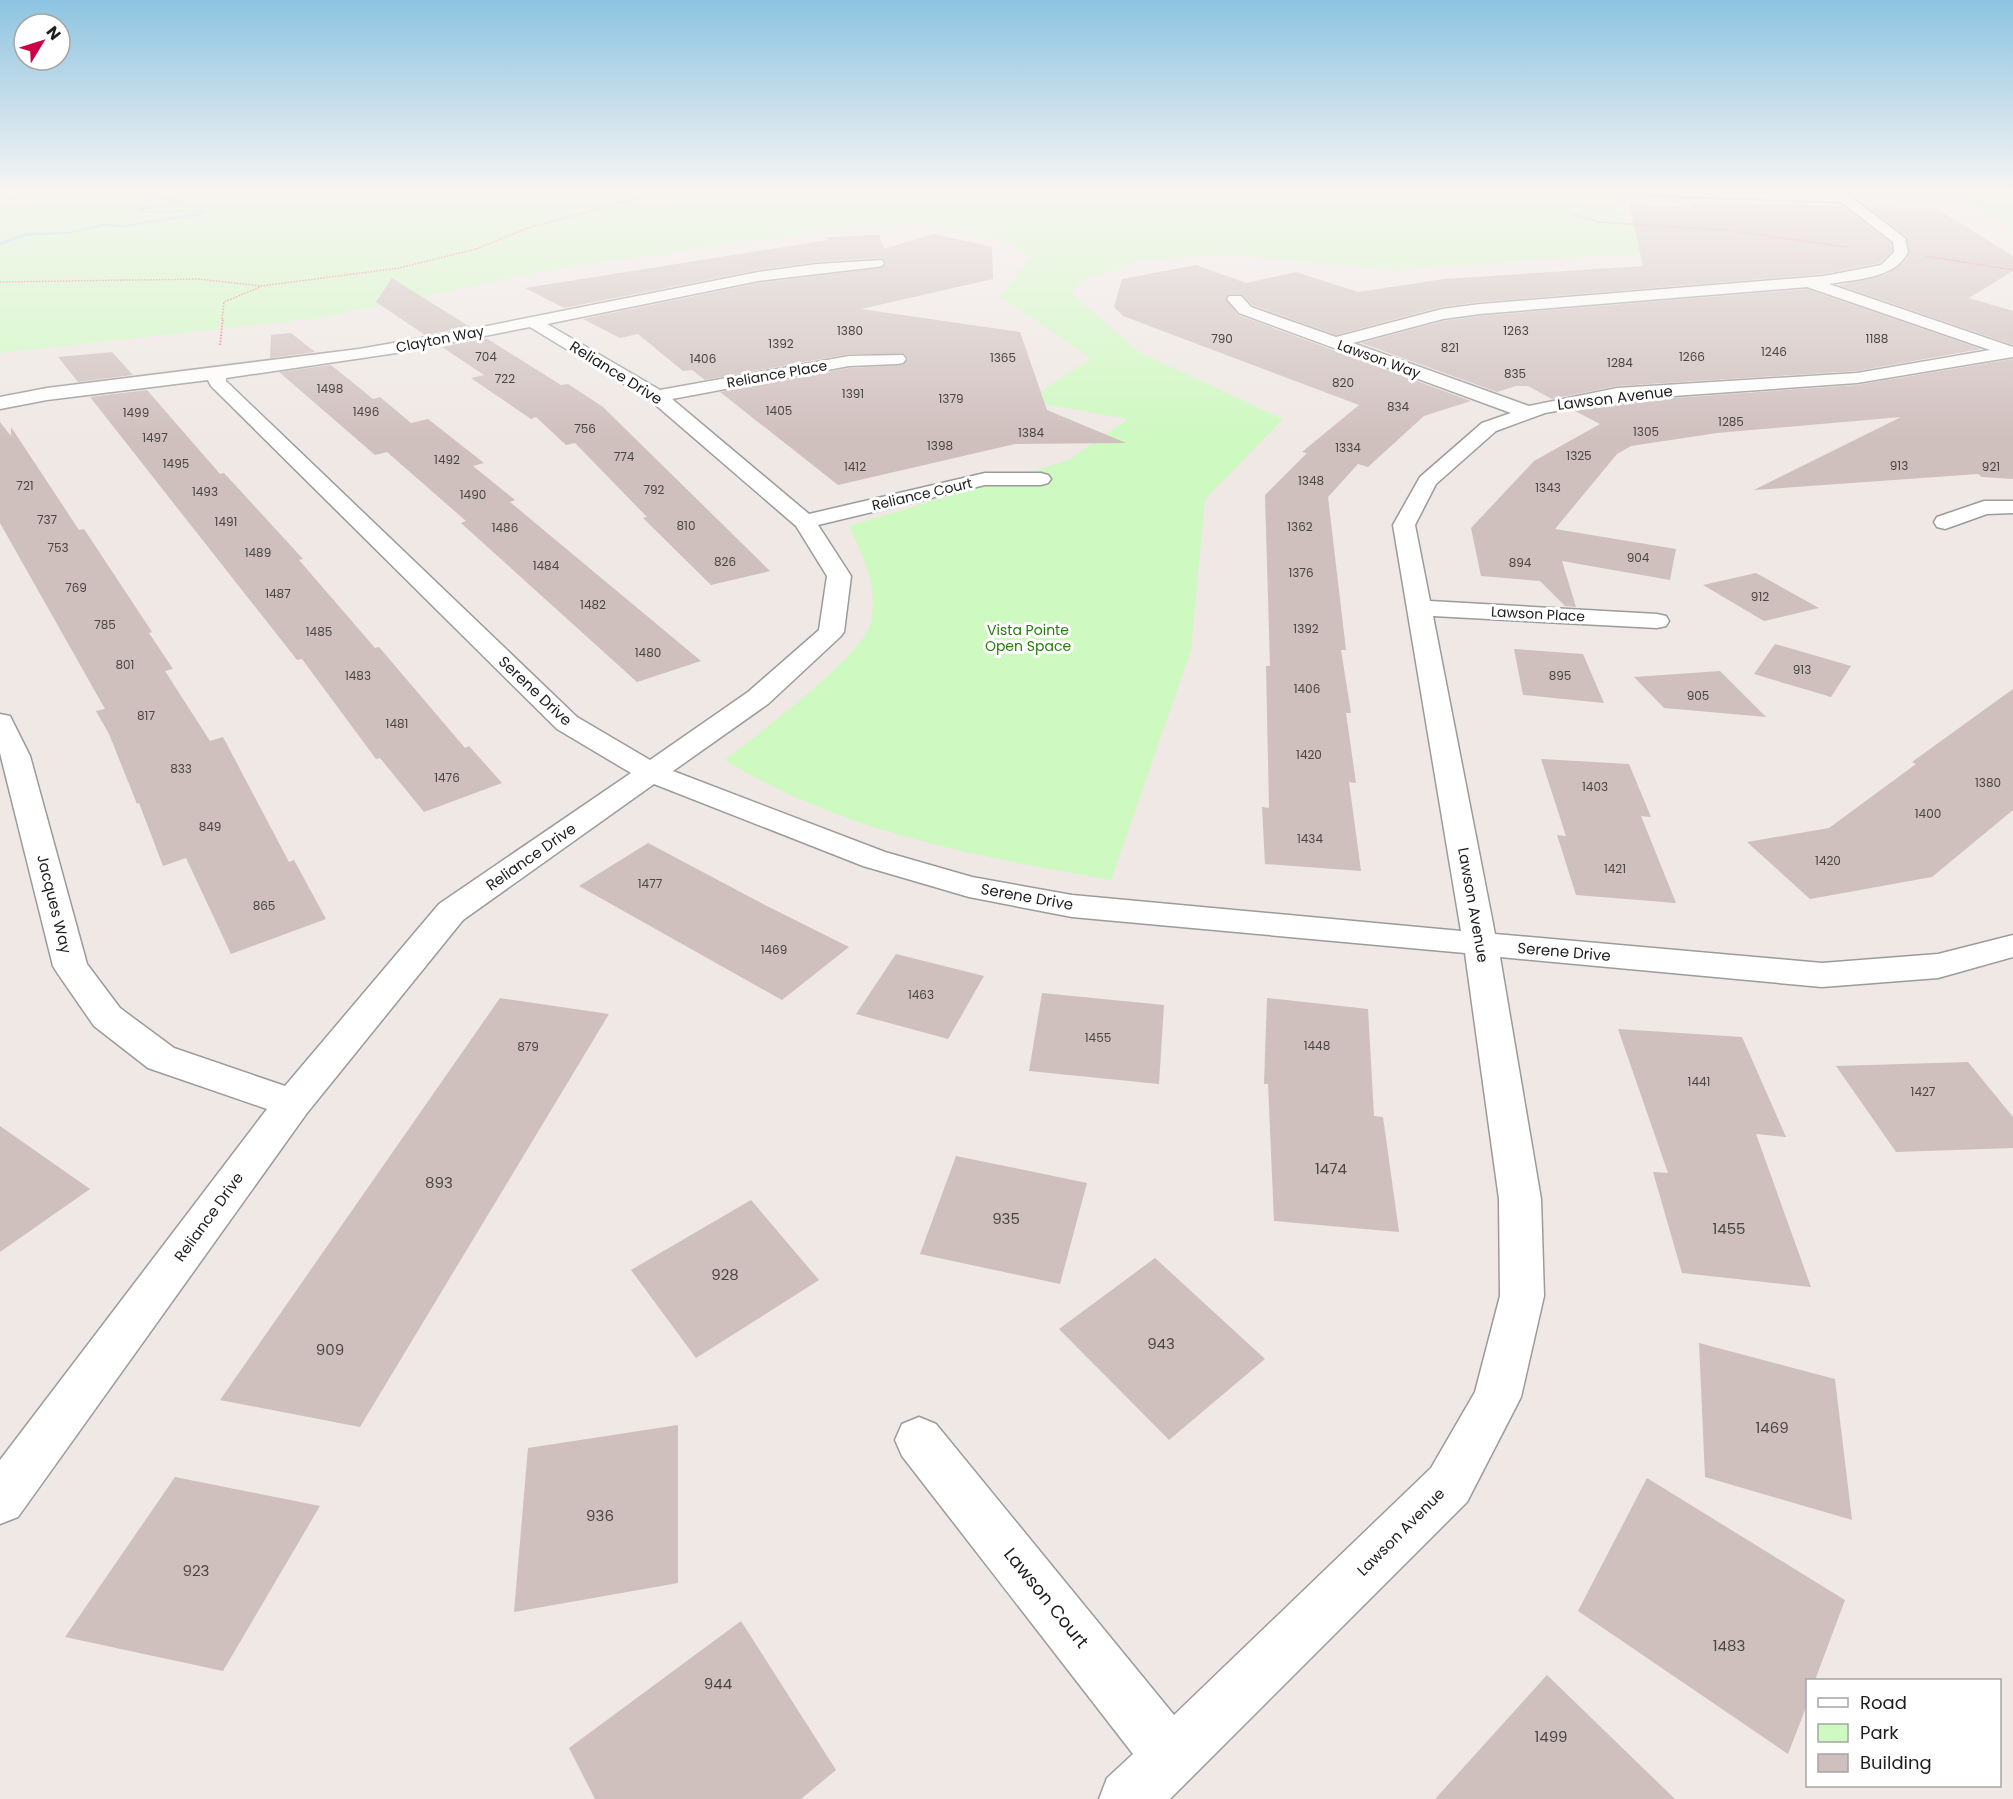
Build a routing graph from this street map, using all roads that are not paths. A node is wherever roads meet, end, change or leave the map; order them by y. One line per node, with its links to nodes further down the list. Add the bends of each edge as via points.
1 (779, 275): 5 (street, Clayton Way)
2 (1850, 275): 3 (street)
3 (1808, 283): 6 (street, via 1480,309 1442,314); 7 (street)
4 (1235, 299): 6 (street, Lawson Way, via 1245,310)
5 (531, 321): 9 (street, Clayton Way, via 404,347); 10 (street, Reliance Drive)
6 (1334, 343): 12 (street, Lawson Way)
7 (2012, 352): 12 (street, Lawson Avenue, via 1857,378 1617,394)
8 (897, 359): 10 (street, Reliance Place, via 849,361)
9 (218, 364): 11 (street, Clayton Way); 20 (street, Serene Drive, via 218,382 567,723)
10 (657, 396): 15 (street, Reliance Drive)
11 (0, 403)
12 (1527, 412): 17 (street, Lawson Avenue, via 1489,427 1427,481 1404,525)
13 (1041, 479): 15 (street, Reliance Court, via 985,479)
14 (2013, 507): 16 (street, via 1984,508)
15 (805, 522): 20 (street, Reliance Drive, via 839,576 831,632 758,698)
16 (1945, 522)
17 (1419, 608): 18 (street, Lawson Place); 21 (street, Lawson Avenue)
18 (1657, 621)
19 (0, 722): 23 (street, Jacques Way, via 16,756 70,966 108,1017 161,1058)
20 (651, 773): 21 (street, Serene Drive, via 874,859 969,887 1072,906); 23 (street, Reliance Drive, via 451,912)
21 (1480, 944): 22 (street, Serene Drive, via 1822,975 1938,966); 26 (street, Lawson Avenue, via 1520,1199 1522,1296 1497,1397 1449,1485)
22 (2013, 946)
23 (292, 1103): 25 (street, Reliance Drive)
24 (919, 1440): 26 (street, Lawson Court)
25 (0, 1500)
26 (1172, 1758): 27 (street, Lawson Avenue)
27 (1128, 1799)

